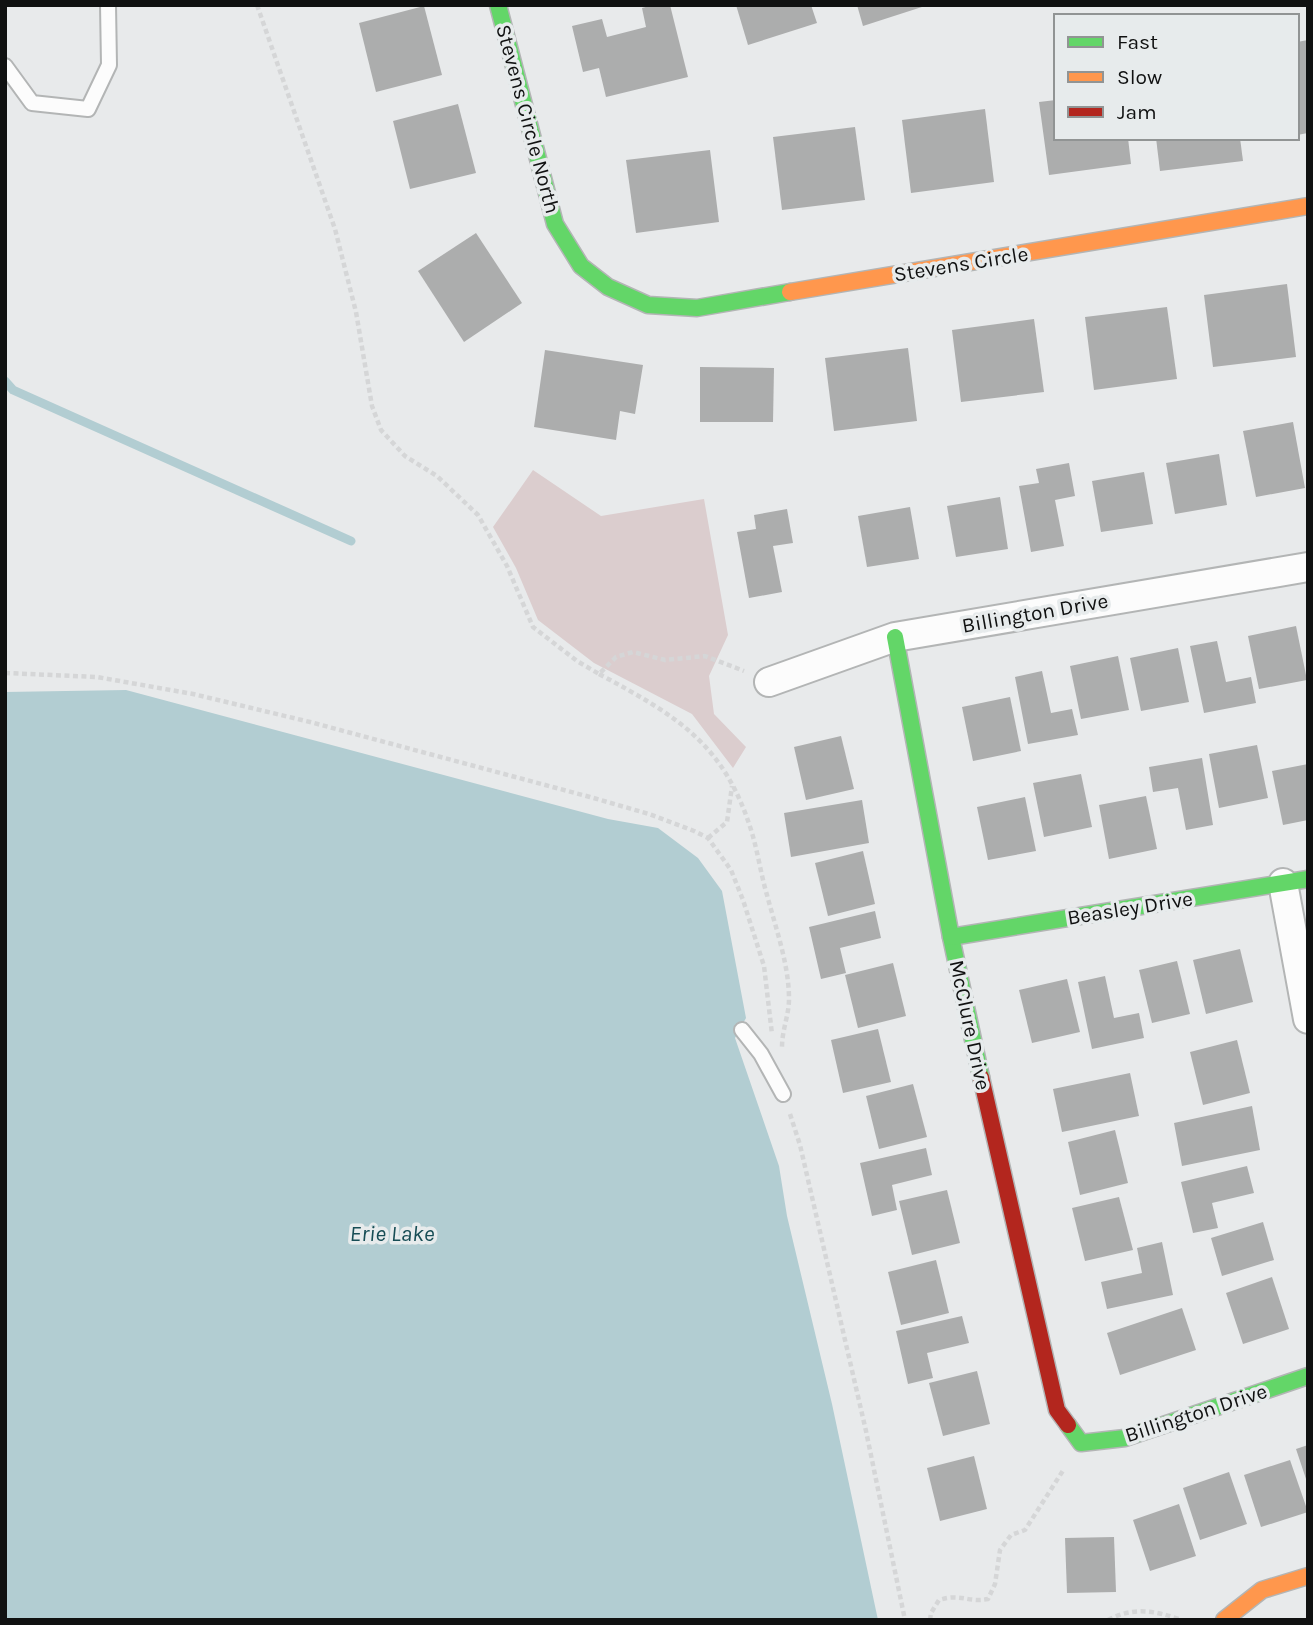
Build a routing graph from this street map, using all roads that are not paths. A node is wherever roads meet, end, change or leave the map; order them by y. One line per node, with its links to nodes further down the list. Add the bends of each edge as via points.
1 (108, 5): 3 (lane, via 109,65 89,109 32,103)
2 (498, 5): 5 (street, Stevens Circle North, via 555,224 581,266)
3 (5, 66)
4 (1308, 206): 5 (street, Stevens Circle, via 697,308 648,305)
5 (617, 292)
6 (1308, 567): 7 (street, Billington Drive)
7 (895, 637): 8 (street, Billington Drive); 10 (street, McClure Drive)
8 (769, 682)
9 (1296, 881): 10 (street, Beasley Drive); 11 (street)
10 (951, 937): 15 (street, McClure Drive)
11 (1308, 1019)
12 (742, 1030): 13 (lane)
13 (783, 1094)
14 (1308, 1376): 15 (street, Billington Drive, via 1125,1438 1081,1443)
15 (1057, 1410)
16 (1308, 1576): 17 (street, via 1262,1590)
17 (1224, 1620)

